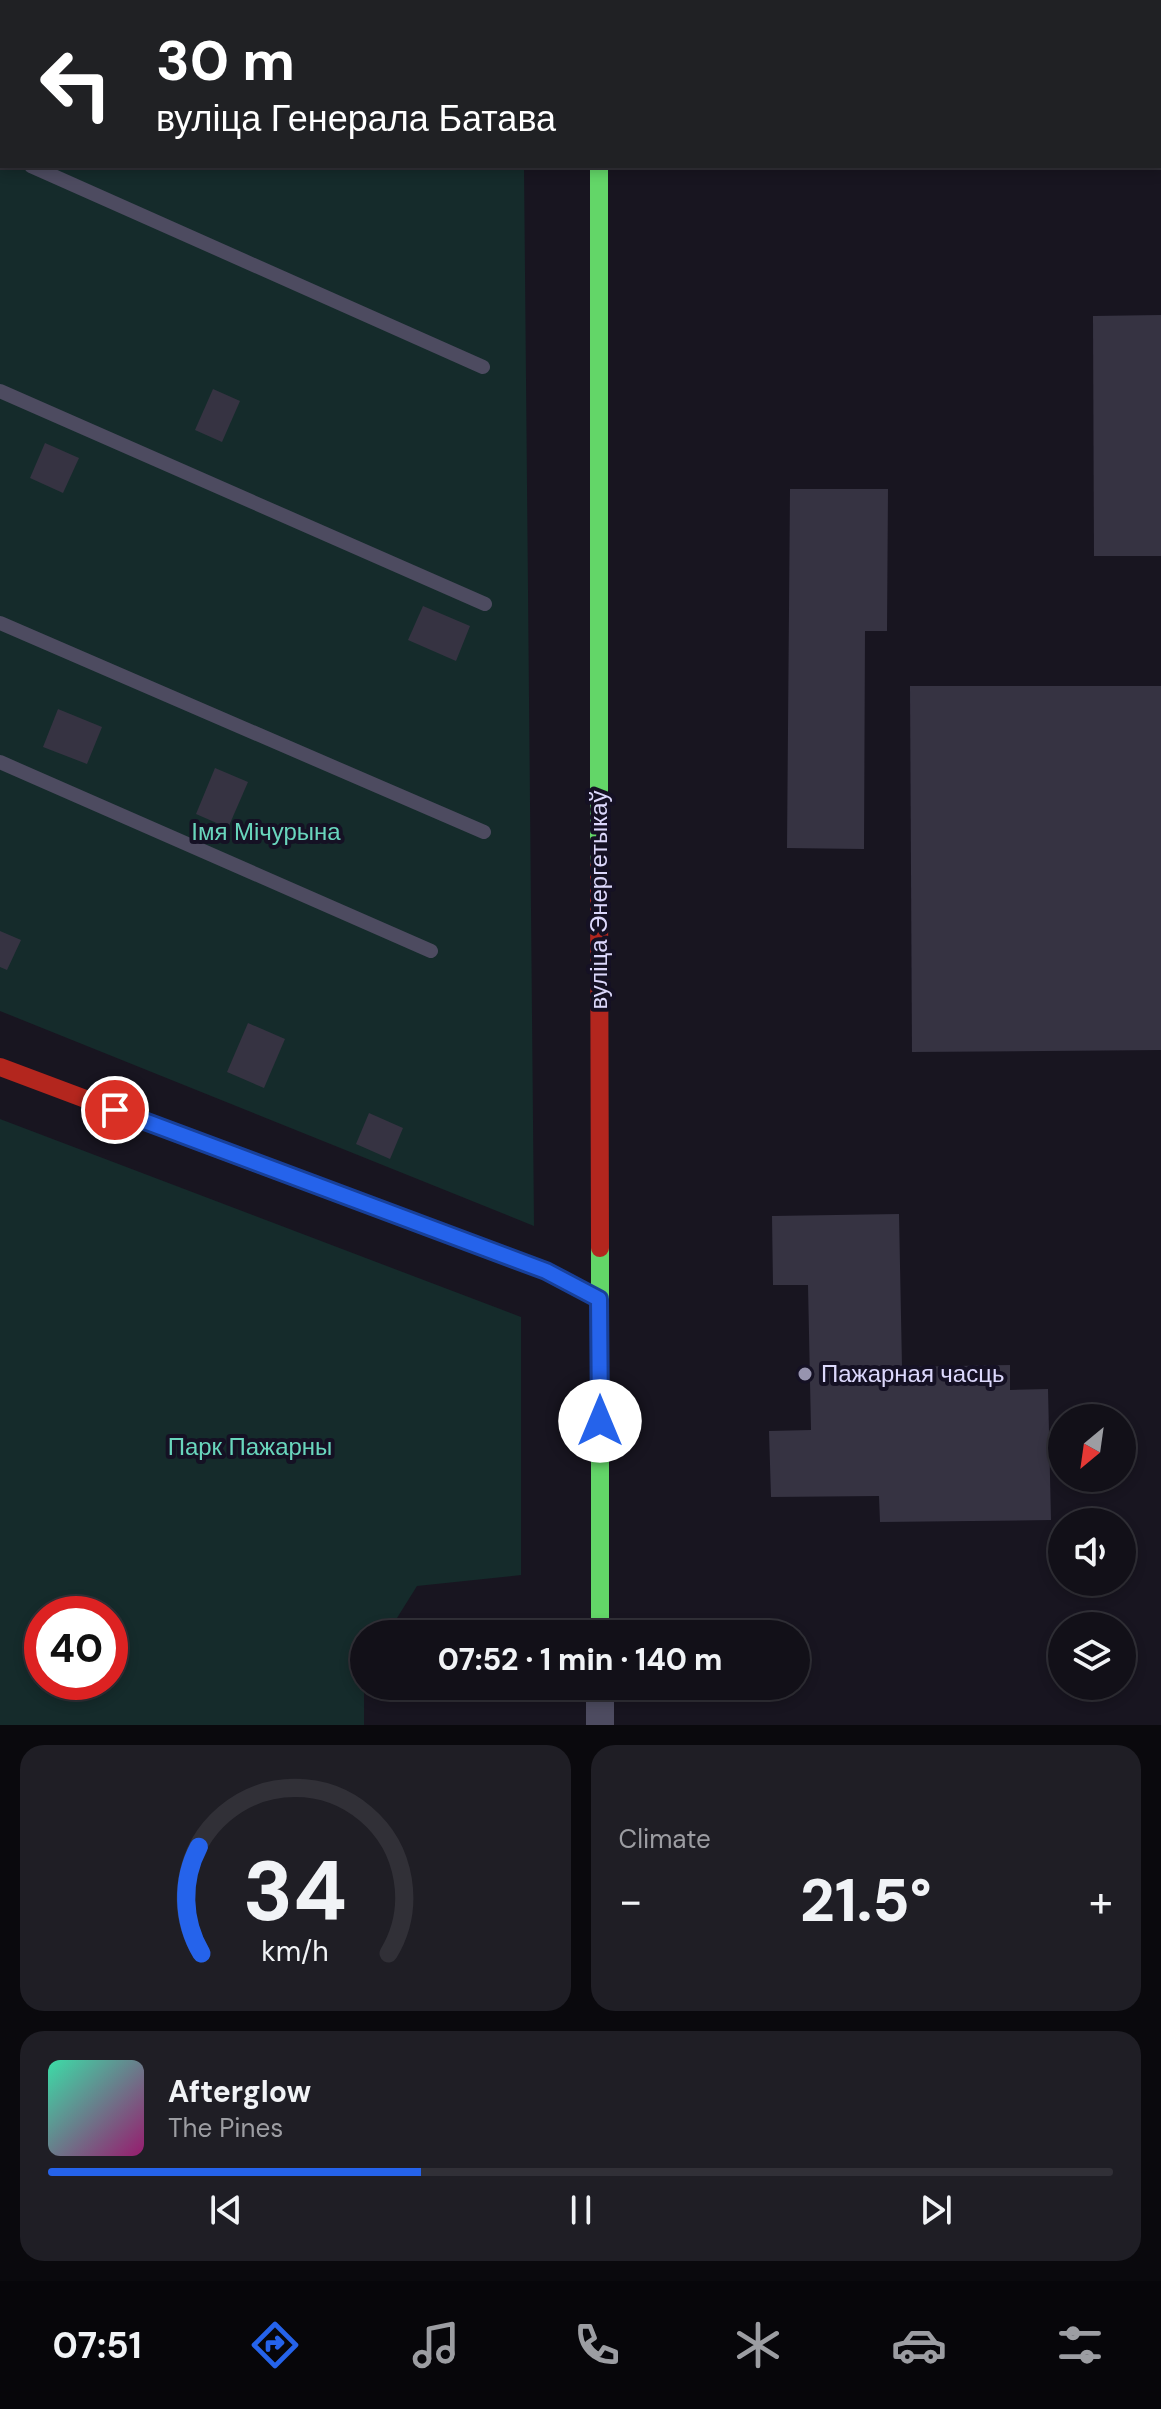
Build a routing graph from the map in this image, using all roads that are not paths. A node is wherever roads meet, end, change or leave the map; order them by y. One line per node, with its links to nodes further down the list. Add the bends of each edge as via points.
1 (35, 168): 3 (lane)
2 (599, 168): 11 (street, вуліца Энергетыкаў)
3 (483, 367)
4 (0, 391): 5 (lane)
5 (485, 604)
6 (0, 623): 8 (lane)
7 (0, 762): 9 (lane)
8 (484, 832)
9 (431, 951)
10 (0, 1067): 11 (street, via 546,1271)
11 (599, 1299): 12 (street, вуліца Энергетыкаў)
12 (600, 1620)
13 (600, 1700): 14 (street)
14 (600, 1725)

